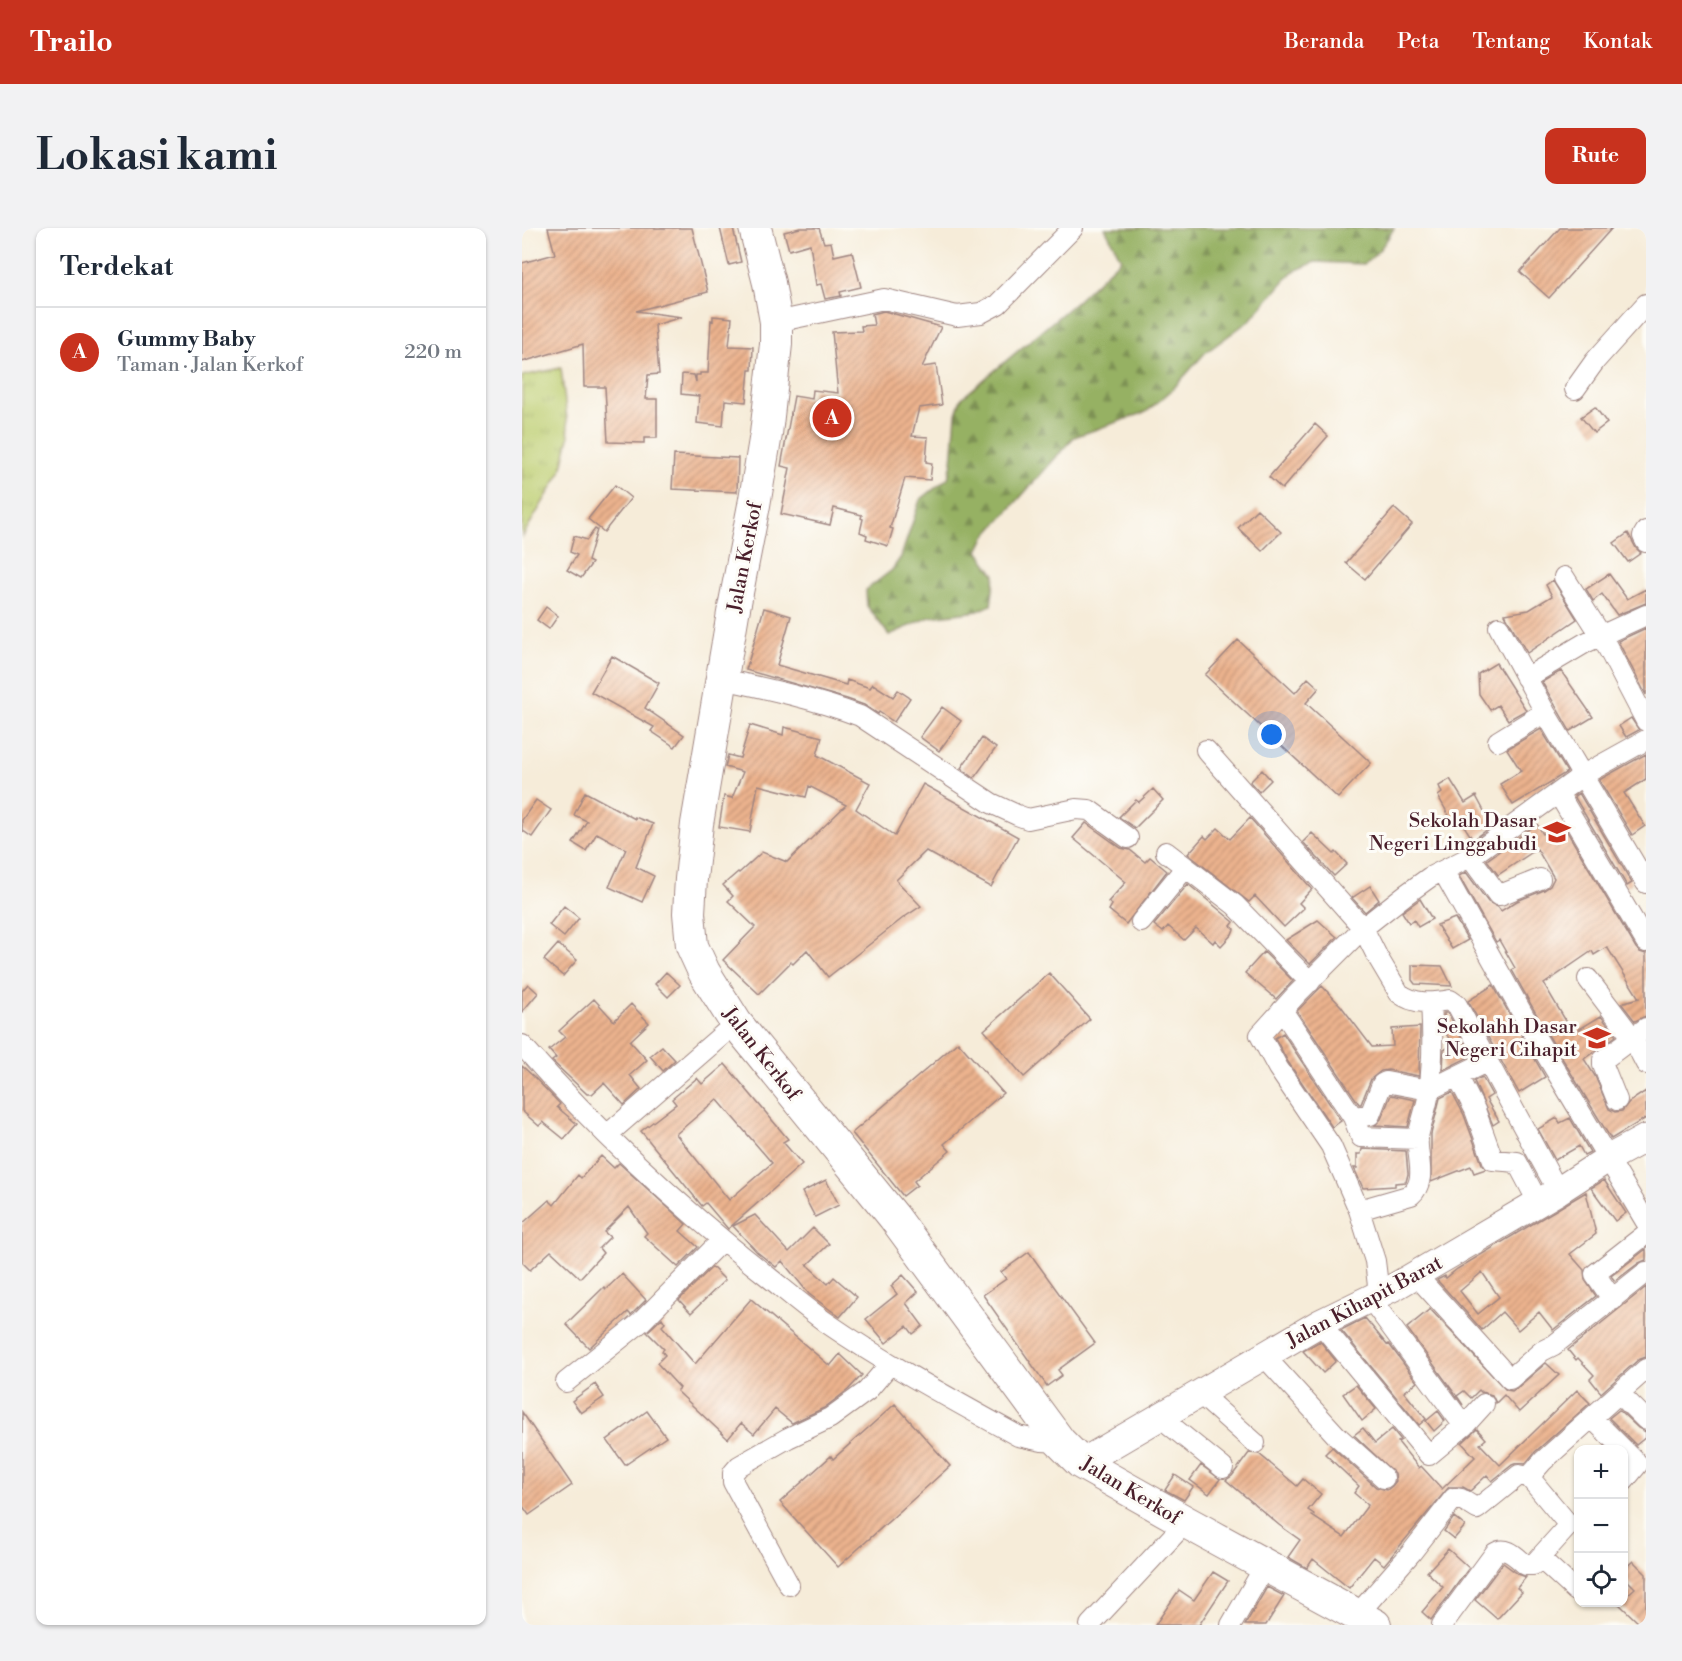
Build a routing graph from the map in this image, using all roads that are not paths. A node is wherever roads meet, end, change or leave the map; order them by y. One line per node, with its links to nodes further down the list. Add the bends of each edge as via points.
1 (755, 228): 4 (main road, Jalan Kerkof)
2 (1073, 228): 4 (street, via 998,304 981,313 957,316 884,299)
3 (1646, 304): 5 (street)
4 (776, 322): 13 (main road, Jalan Kerkof, via 766,434)
5 (1575, 388)
6 (1646, 531): 7 (street)
7 (1646, 542)
8 (1564, 577): 11 (street)
9 (1646, 615): 11 (street)
10 (1499, 627): 12 (street)
11 (1601, 635): 12 (street); 15 (street)
12 (1526, 678): 14 (street)
13 (722, 679): 21 (street, via 860,716 991,803 1017,816 1028,819 1076,808 1089,810); 36 (main road, Jalan Kerkof, via 697,824 689,913 692,946)
14 (1545, 712): 17 (street); 19 (street)
15 (1646, 721)
16 (1646, 740): 19 (street)
17 (1498, 741)
18 (1206, 750): 30 (street)
19 (1583, 776): 20 (street); 27 (street)
20 (1558, 793): 23 (street); 28 (street)
21 (1128, 838)
22 (1166, 852): 24 (street)
23 (1470, 857): 25 (street); 26 (street, via 1500,896)
24 (1185, 868): 29 (street); 33 (street, via 1235,905)
25 (1443, 871): 30 (street); 50 (street)
26 (1540, 879)
27 (1646, 883): 28 (street)
28 (1620, 899): 31 (street)
29 (1142, 922)
30 (1363, 928): 33 (street); 34 (street, via 1400,993 1405,998)
31 (1646, 942)
32 (1588, 979): 37 (street)
33 (1310, 982): 35 (street)
34 (1431, 1004): 39 (street, via 1450,1000 1457,1005); 42 (street)
35 (1282, 1010): 44 (street); 49 (street, via 1260,1035)
36 (736, 1023): 45 (street); 73 (main road, Jalan Kerkof, via 894,1217)
37 (1639, 1033): 40 (street); 43 (street, via 1604,1060)
38 (522, 1045): 45 (street)
39 (1488, 1061): 41 (street); 51 (street)
40 (1646, 1064)
41 (1458, 1077): 42 (street); 51 (street, via 1494,1160 1517,1162)
42 (1429, 1090): 44 (street, via 1386,1082 1380,1086 1370,1115); 48 (street)
43 (1617, 1100)
44 (1353, 1117): 46 (street)
45 (607, 1135): 55 (street)
46 (1360, 1137): 48 (street); 49 (street)
47 (1646, 1138): 50 (street, Jalan Kihapit Barat)
48 (1418, 1139): 52 (street, via 1420,1165 1416,1190 1411,1195)
49 (1330, 1146): 52 (street)
50 (1608, 1158): 51 (street, Jalan Kihapit Barat); 53 (street)
51 (1548, 1197): 57 (street, Jalan Kihapit Barat)
52 (1359, 1210): 58 (street, via 1375,1261)
53 (1646, 1222)
54 (1646, 1234): 59 (street, via 1594,1275)
55 (722, 1240): 62 (street, via 825,1322); 64 (street, via 641,1322)
56 (1646, 1272): 59 (street)
57 (1415, 1274): 58 (street, Jalan Kihapit Barat); 59 (street, via 1510,1379)
58 (1375, 1296): 60 (street, Jalan Kihapit Barat); 71 (street)
59 (1612, 1300)
60 (1320, 1323): 61 (street, Jalan Kihapit Barat); 71 (street, via 1426,1453 1432,1455)
61 (1264, 1356): 65 (street, Jalan Kihapit Barat); 78 (street, via 1336,1435)
62 (890, 1364): 73 (street, via 1018,1436); 82 (street, via 867,1391 830,1418 788,1438 733,1473 733,1482)
63 (1646, 1369): 66 (street)
64 (566, 1382)
65 (1198, 1393): 68 (street, Jalan Kihapit Barat); 72 (street)
66 (1620, 1394): 69 (street); 70 (street)
67 (1484, 1404): 71 (street)
68 (1160, 1417): 73 (street, Jalan Kihapit Barat); 75 (street)
69 (1592, 1418): 74 (street); 77 (street)
70 (1646, 1420)
71 (1464, 1426)
72 (1255, 1443)
73 (1070, 1452): 79 (main road, Jalan Kerkof)
74 (1642, 1455): 76 (street)
75 (1223, 1468)
76 (1628, 1474)
77 (1529, 1477): 80 (street, via 1569,1525); 84 (street, via 1520,1474 1477,1509 1454,1498)
78 (1384, 1478)
79 (1186, 1522): 81 (main road, Jalan Kerkof); 85 (street)
80 (1540, 1558): 83 (street); 87 (street, via 1526,1565 1507,1550 1499,1550)
81 (1266, 1566): 84 (main road, Jalan Kerkof); 86 (street)
82 (789, 1585)
83 (1574, 1589)
84 (1366, 1620)
85 (1090, 1625)
86 (1231, 1625)
87 (1442, 1625)

